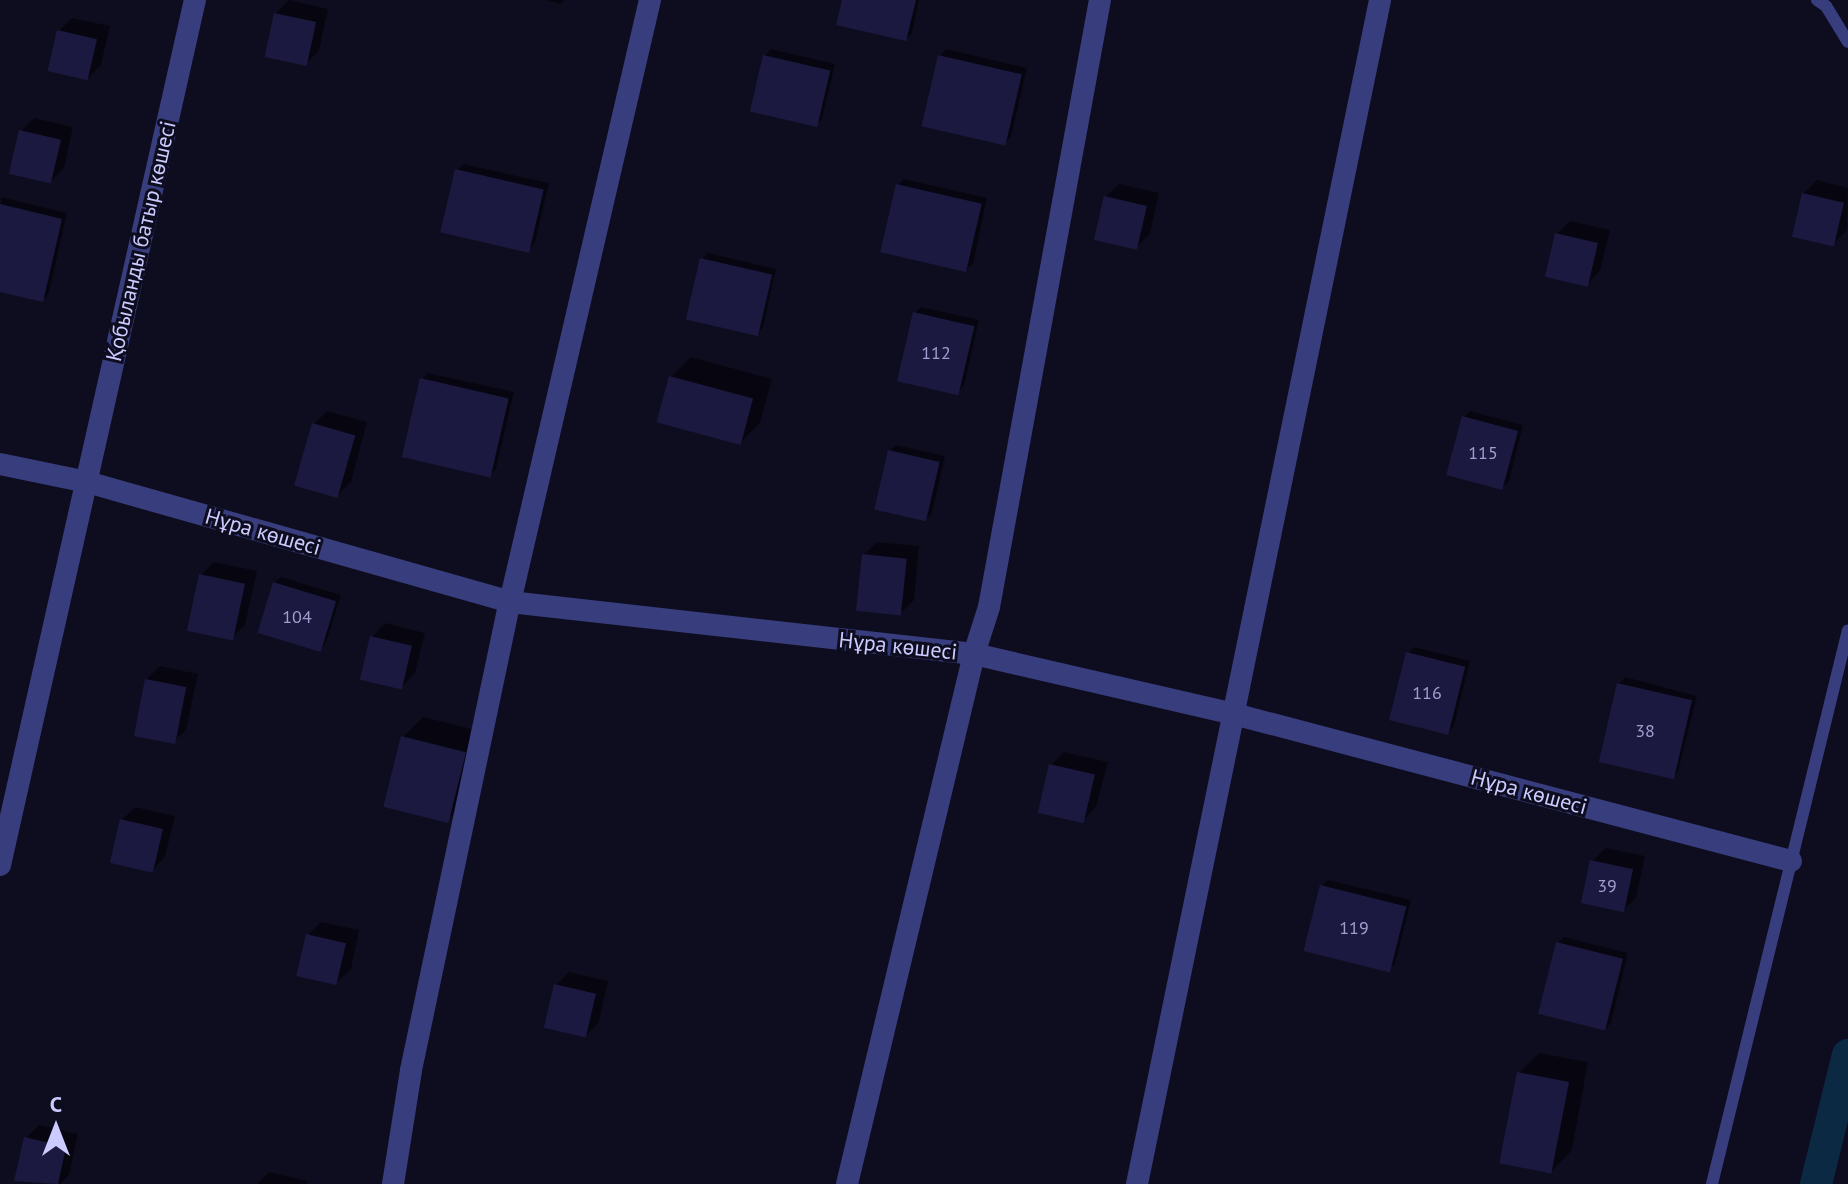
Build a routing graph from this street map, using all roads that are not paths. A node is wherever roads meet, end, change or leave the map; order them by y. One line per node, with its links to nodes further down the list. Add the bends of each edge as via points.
1 (195, 0): 8 (street, Қобыланды батыр көшесі)
2 (650, 0): 9 (street)
3 (1100, 0): 11 (street, via 989,607)
4 (1380, 0): 12 (street)
5 (1817, 0): 6 (lane)
6 (1848, 42)
7 (0, 464): 8 (street, Нұра көшесі)
8 (87, 482): 9 (street, Нұра көшесі); 14 (street, Қобыланды батыр көшесі)
9 (510, 602): 11 (street, Нұра көшесі); 15 (street, via 411,1070)
10 (1848, 630): 13 (lane)
11 (974, 654): 12 (street, Нұра көшесі); 16 (street)
12 (1234, 714): 13 (street, Нұра көшесі); 17 (street)
13 (1791, 861): 18 (lane)
14 (0, 865)
15 (393, 1184)
16 (847, 1184)
17 (1137, 1184)
18 (1712, 1184)

